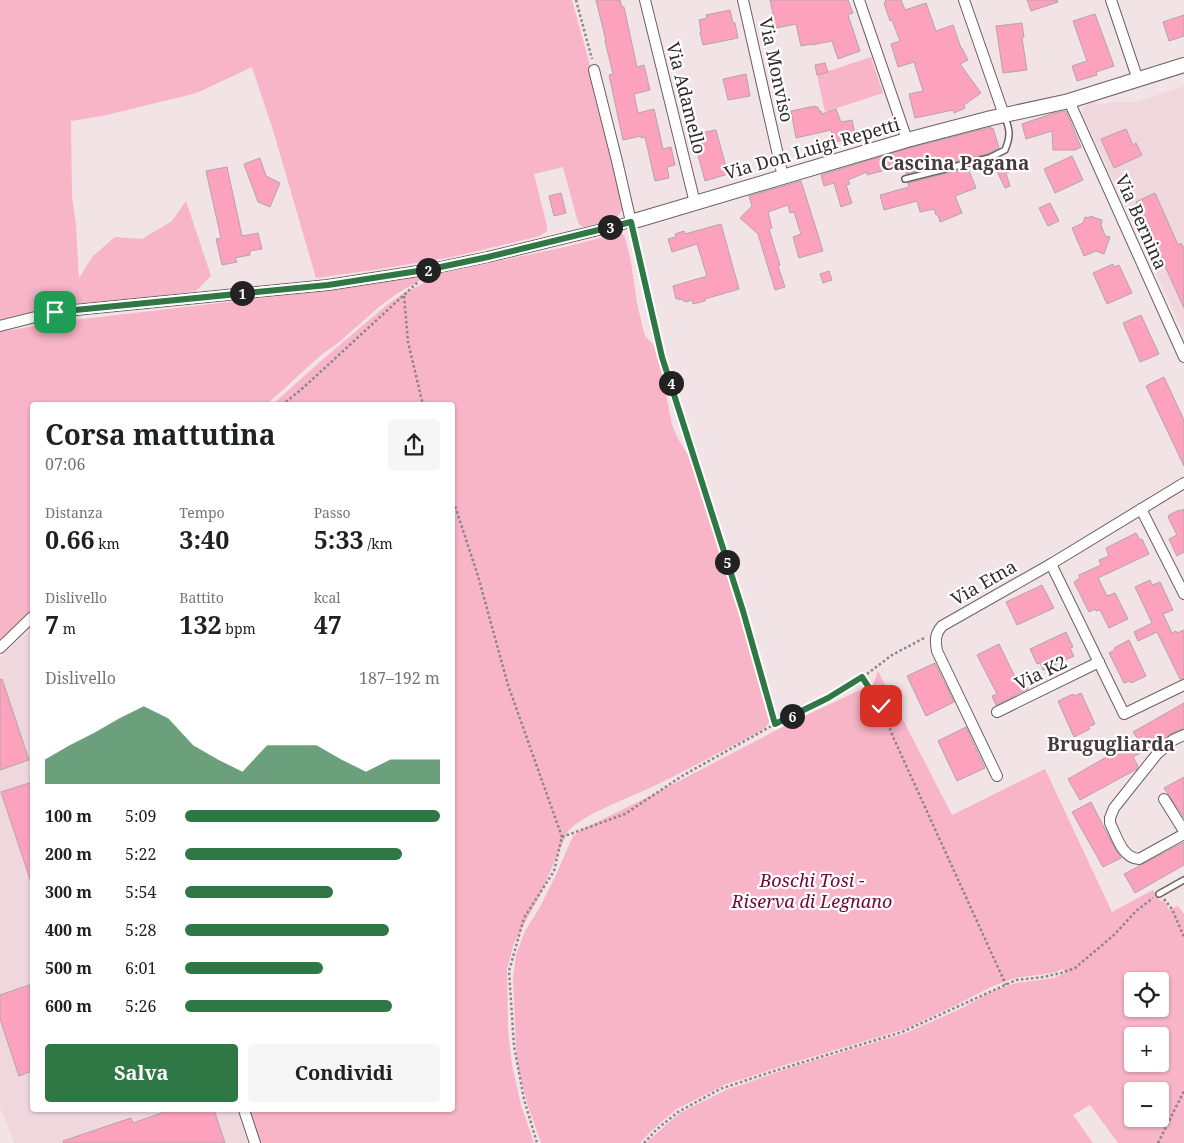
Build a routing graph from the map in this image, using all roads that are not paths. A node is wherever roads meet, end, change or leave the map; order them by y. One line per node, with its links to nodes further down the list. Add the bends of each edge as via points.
1 (645, 0): 14 (street, Via Adamello)
2 (744, 0): 12 (street, Via Monviso)
3 (859, 0): 11 (street)
4 (964, 0): 10 (street)
5 (1111, 0): 8 (street)
6 (1184, 65): 8 (street, Via Don Luigi Repetti)
7 (594, 70): 15 (street)
8 (1138, 80): 9 (street, Via Don Luigi Repetti)
9 (1069, 101): 10 (street, Via Don Luigi Repetti); 17 (street, Via Bernina)
10 (1004, 115): 11 (street, Via Don Luigi Repetti); 13 (lane, via 1010,131 1004,150 989,158)
11 (907, 140): 12 (street, Via Don Luigi Repetti)
12 (782, 177): 14 (street, Via Don Luigi Repetti)
13 (905, 179)
14 (695, 203): 15 (street, Via Don Luigi Repetti)
15 (631, 222): 16 (street, via 431,269 328,285 55,312)
16 (0, 326)
17 (1184, 357)
18 (1184, 483): 19 (street, Via Etna)
19 (1141, 508): 20 (street, Via Etna); 21 (street)
20 (1050, 564): 24 (street); 28 (street, Via Etna, via 937,631 937,651)
21 (1184, 594)
22 (30, 619): 23 (street)
23 (0, 648)
24 (1099, 662): 25 (street, via 1124,714); 26 (street, Via K2)
25 (1184, 685)
26 (997, 712)
27 (1184, 735): 30 (street, via 1157,754 1114,808 1110,818 1125,853 1132,858 1139,858)
28 (996, 776)
29 (1164, 799): 30 (street)
30 (1184, 832)
31 (1183, 882): 32 (lane)
32 (1160, 894)
33 (245, 1112): 34 (street)
34 (255, 1143)

